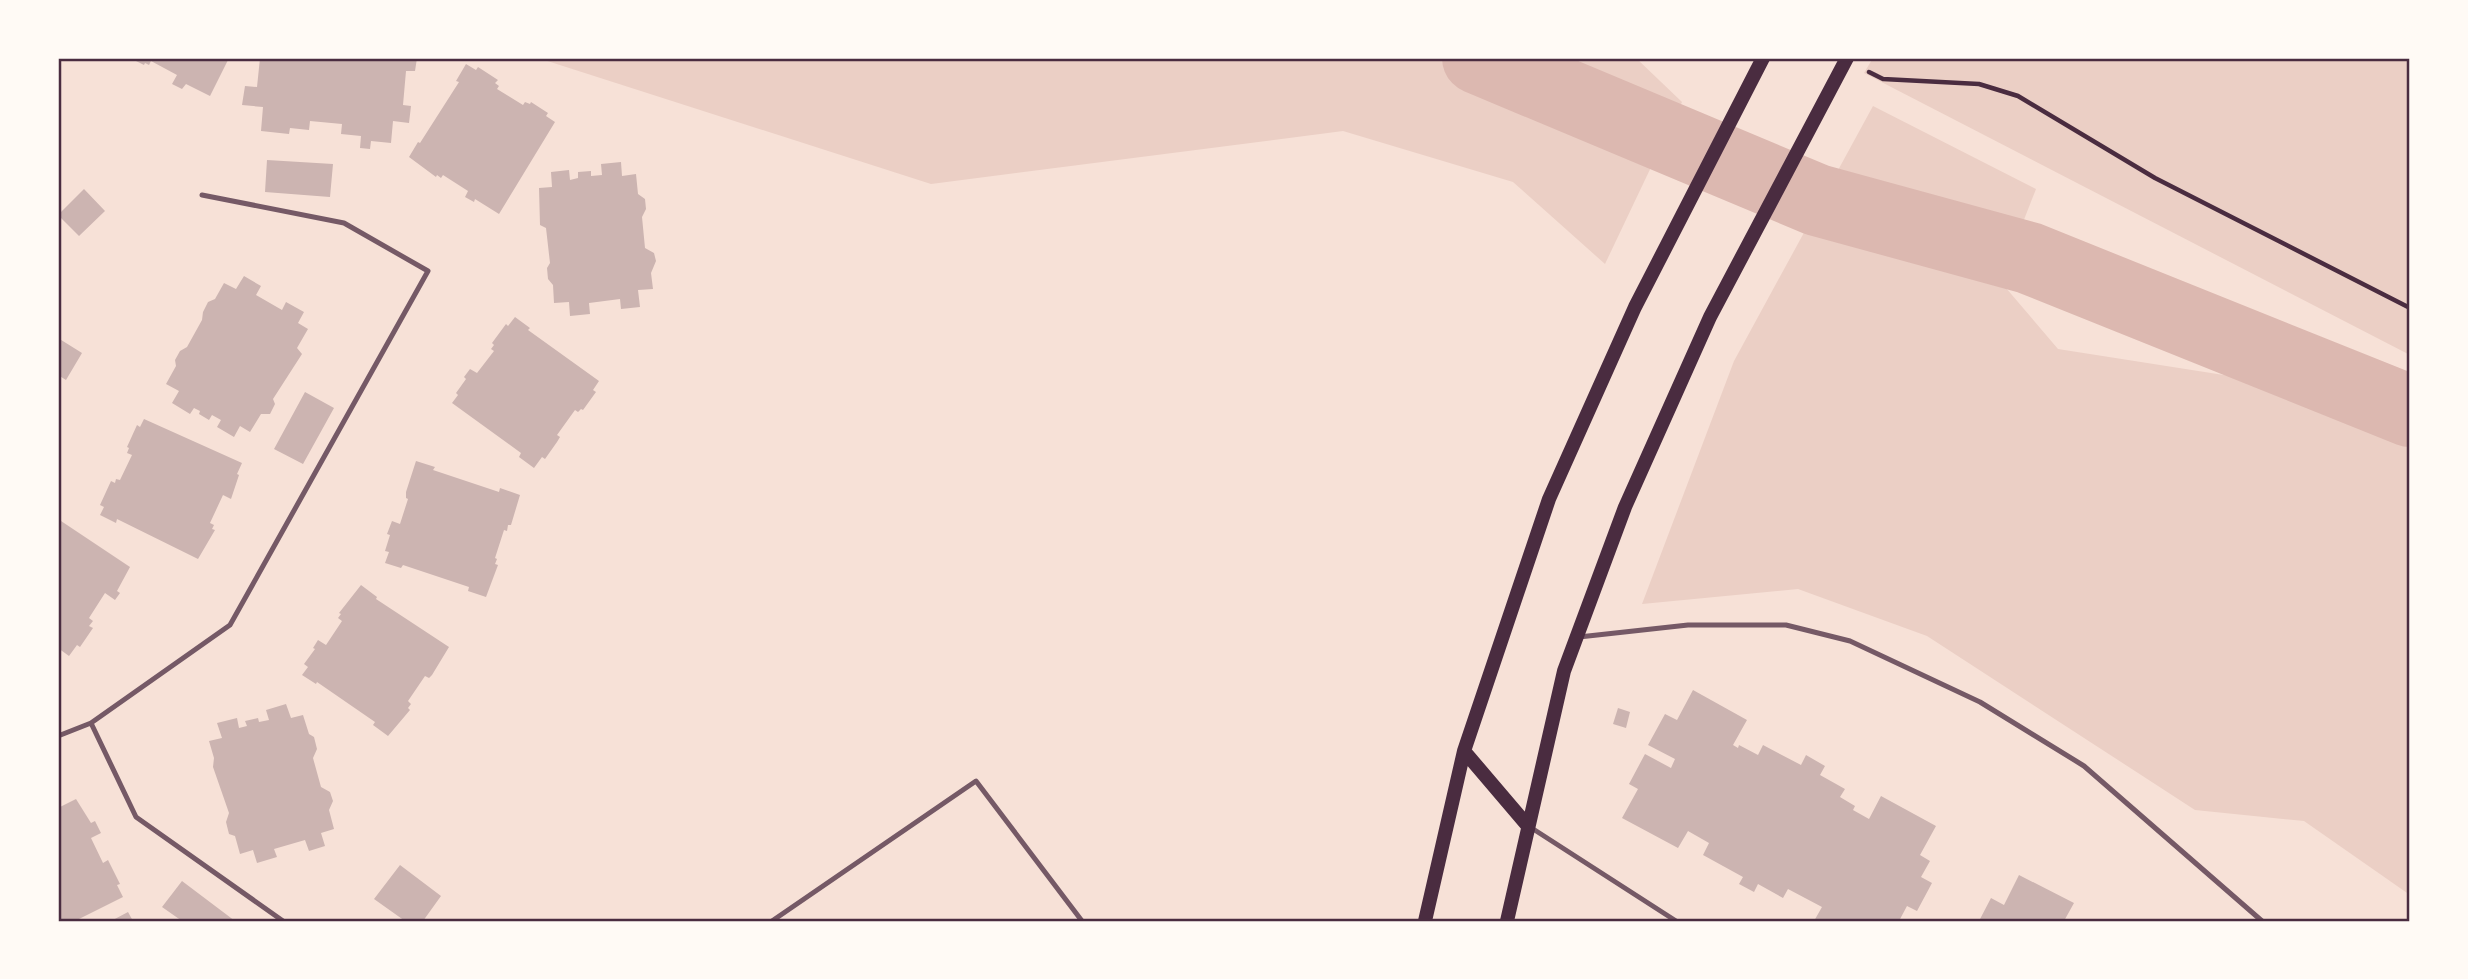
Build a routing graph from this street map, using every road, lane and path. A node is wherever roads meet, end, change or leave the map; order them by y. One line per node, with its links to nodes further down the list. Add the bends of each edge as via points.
1 (1762, 58): 9 (main road, via 1635,307 1549,499)
2 (1847, 58): 6 (main road, via 1710,317 1625,507)
3 (1861, 68): 5 (path, via 1883,79 1979,85 2018,96 2155,178)
4 (202, 195): 7 (lane, via 344,223 428,271 230,625)
5 (2410, 308)
6 (1576, 638): 10 (main road); 17 (lane, via 1688,625 1786,625 1850,641 1980,702 2084,766)
7 (91, 723): 8 (lane); 11 (lane, via 136,817)
8 (58, 736)
9 (1464, 751): 10 (main road); 14 (main road)
10 (1527, 825): 15 (main road); 16 (lane)
11 (283, 921)
12 (772, 921): 13 (lane, via 976,781)
13 (1082, 921)
14 (1425, 921)
15 (1507, 921)
16 (1676, 921)
17 (2262, 921)

